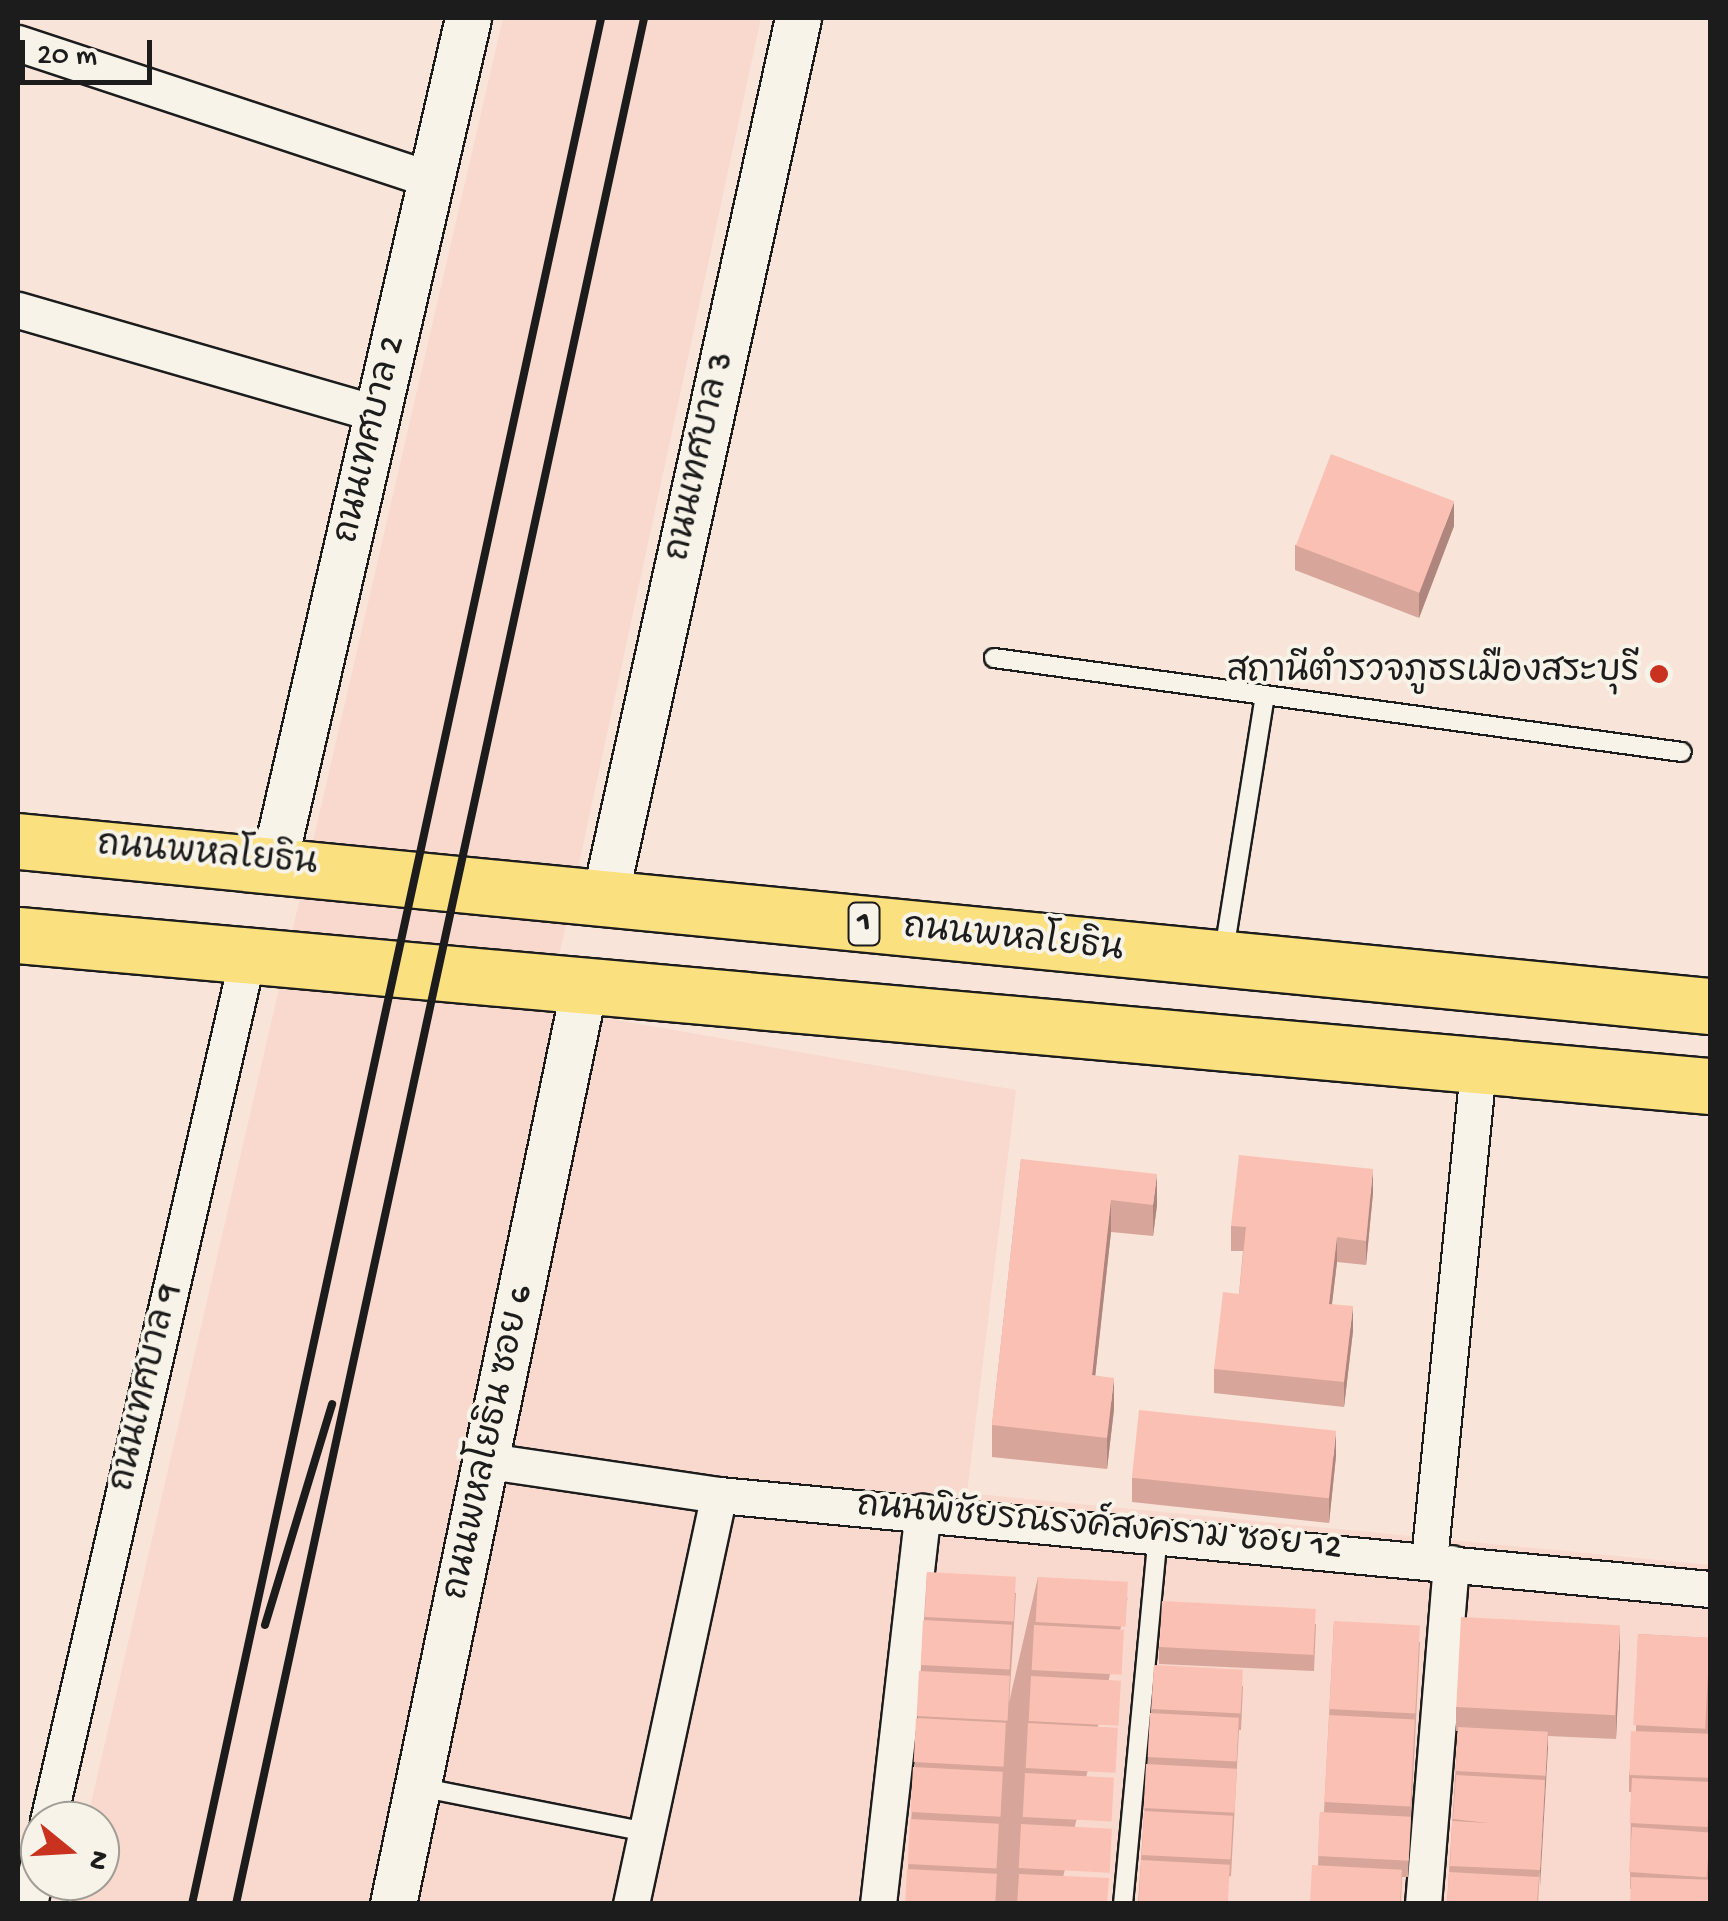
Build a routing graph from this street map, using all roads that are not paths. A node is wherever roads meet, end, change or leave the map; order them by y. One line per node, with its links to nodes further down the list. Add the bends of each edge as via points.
1 (468, 18): 4 (street, ถนนเทศบาล 2)
2 (798, 18): 12 (street, ถนนเทศบาล 3)
3 (18, 43): 4 (street)
4 (432, 180): 6 (street, ถนนเทศบาล 2)
5 (18, 310): 6 (street)
6 (378, 414): 11 (street, ถนนเทศบาล 2)
7 (994, 658): 8 (lane)
8 (1265, 695): 9 (lane); 15 (lane)
9 (1682, 752)
10 (18, 841): 11 (main road, ถนนพหลโยธิน / 1)
11 (274, 862): 12 (main road, ถนนพหลโยธิน / 1)
12 (606, 896): 15 (main road, ถนนพหลโยธิน / 1)
13 (18, 935): 14 (main road)
14 (248, 954): 16 (main road); 27 (street, ถนนเทศบาล 9)
15 (1222, 963): 17 (main road, ถนนพหลโยธิน / 1)
16 (585, 982): 18 (main road); 20 (street, ถนนพหลโยธิน ซอย 6)
17 (1710, 1006)
18 (1478, 1065): 19 (main road); 24 (street)
19 (1710, 1086)
20 (489, 1460): 21 (street, ถนนพิชัยรณรงค์สงคราม ซอย 12); 26 (street, ถนนพหลโยธิน ซอย 6)
21 (718, 1494): 22 (street, ถนนพิชัยรณรงค์สงคราม ซอย 12); 28 (street)
22 (923, 1512): 23 (street, ถนนพิชัยรณรงค์สงคราม ซอย 12); 31 (street)
23 (1158, 1532): 24 (street, ถนนพิชัยรณรงค์สงคราม ซอย 12); 32 (lane)
24 (1440, 1562): 25 (street, ถนนพิชัยรณรงค์สงคราม ซอย 12); 33 (street)
25 (1710, 1589)
26 (419, 1787): 28 (lane); 29 (street, ถนนพหลโยธิน ซอย 6)
27 (53, 1801)
28 (646, 1832): 30 (street)
29 (393, 1904)
30 (630, 1904)
31 (878, 1904)
32 (1123, 1904)
33 (1423, 1904)

